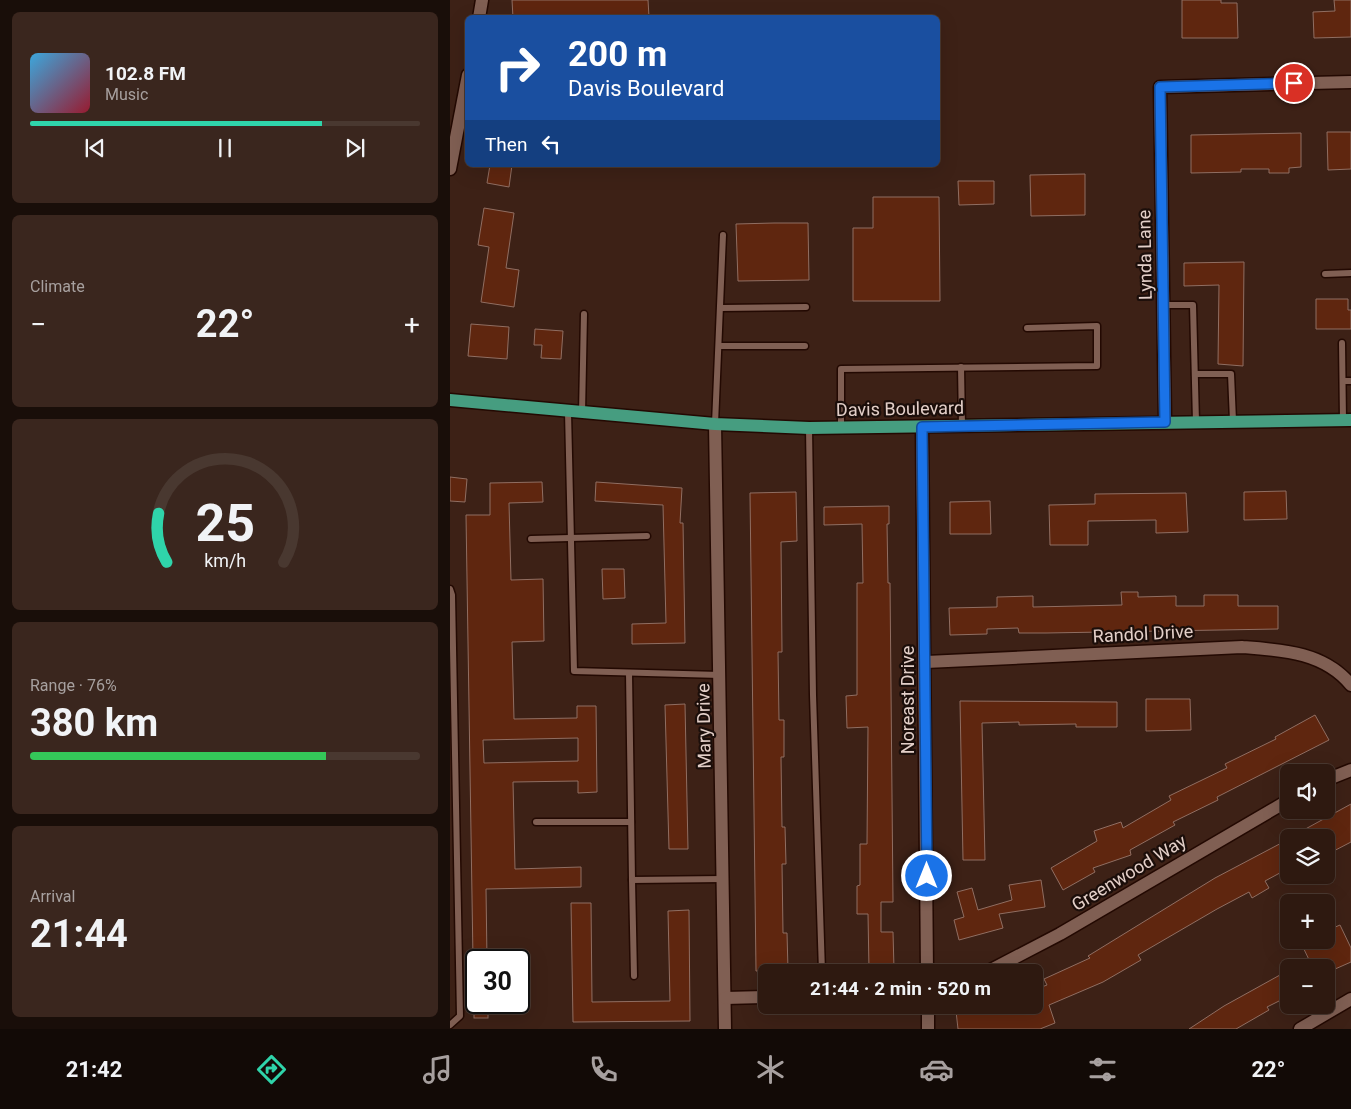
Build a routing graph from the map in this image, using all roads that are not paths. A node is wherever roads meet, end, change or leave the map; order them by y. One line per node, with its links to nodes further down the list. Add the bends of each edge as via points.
1 (482, 0): 2 (street)
2 (479, 15)
3 (1351, 82): 9 (street, Lynda Lane, via 1160,87)
4 (465, 90): 5 (street)
5 (450, 169)
6 (723, 235): 11 (lane)
7 (1351, 273): 8 (lane)
8 (1325, 274)
9 (1163, 305): 18 (lane, via 1193,305); 26 (street, Lynda Lane)
10 (806, 307): 11 (lane)
11 (721, 308): 15 (lane)
12 (584, 314): 23 (lane)
13 (1026, 328): 17 (lane, via 1097,326 1097,366)
14 (1342, 343): 20 (lane)
15 (720, 346): 16 (lane); 28 (lane)
16 (805, 346)
17 (961, 368): 29 (lane); 32 (lane, via 841,369)
18 (1194, 374): 25 (lane, via 1231,374); 27 (lane)
19 (1351, 380): 20 (lane)
20 (1343, 381): 24 (lane)
21 (450, 400): 22 (main road, Davis Boulevard)
22 (568, 412): 23 (main road, Davis Boulevard); 34 (lane)
23 (582, 413): 28 (main road, Davis Boulevard)
24 (1347, 420): 25 (main road, Davis Boulevard)
25 (1233, 421): 27 (main road, Davis Boulevard)
26 (1165, 422): 27 (main road, Davis Boulevard); 29 (main road, Davis Boulevard)
27 (1196, 422)
28 (715, 424): 31 (main road, Davis Boulevard); 39 (street, Mary Drive)
29 (962, 426): 30 (main road, Davis Boulevard)
30 (922, 427): 32 (main road, Davis Boulevard); 37 (street, Noreast Drive)
31 (809, 428): 32 (main road, Davis Boulevard); 48 (lane)
32 (841, 428)
33 (647, 536): 34 (lane)
34 (571, 538): 35 (lane); 38 (lane, via 574,672)
35 (532, 539)
36 (451, 593): 56 (lane, via 460,1016)
37 (926, 662): 40 (street, Randol Drive, via 1242,647 1310,656 1332,668); 49 (street, Noreast Drive)
38 (629, 673): 39 (lane); 45 (lane)
39 (721, 675): 46 (street, Mary Drive)
40 (1351, 685)
41 (1351, 770): 42 (street)
42 (1335, 776)
43 (1280, 805): 50 (street, Greenwood Way, via 1060,934)
44 (536, 822): 45 (lane)
45 (631, 822): 47 (lane)
46 (723, 879): 47 (lane); 53 (street, Mary Drive)
47 (632, 880): 51 (lane)
48 (822, 964)
49 (927, 964)
50 (1002, 964)
51 (634, 976)
52 (758, 997): 53 (street)
53 (725, 998): 57 (street, Mary Drive)
54 (1351, 999): 59 (street)
55 (928, 1014): 58 (street)
56 (450, 1025)
57 (725, 1029)
58 (928, 1029)
59 (1300, 1029)

